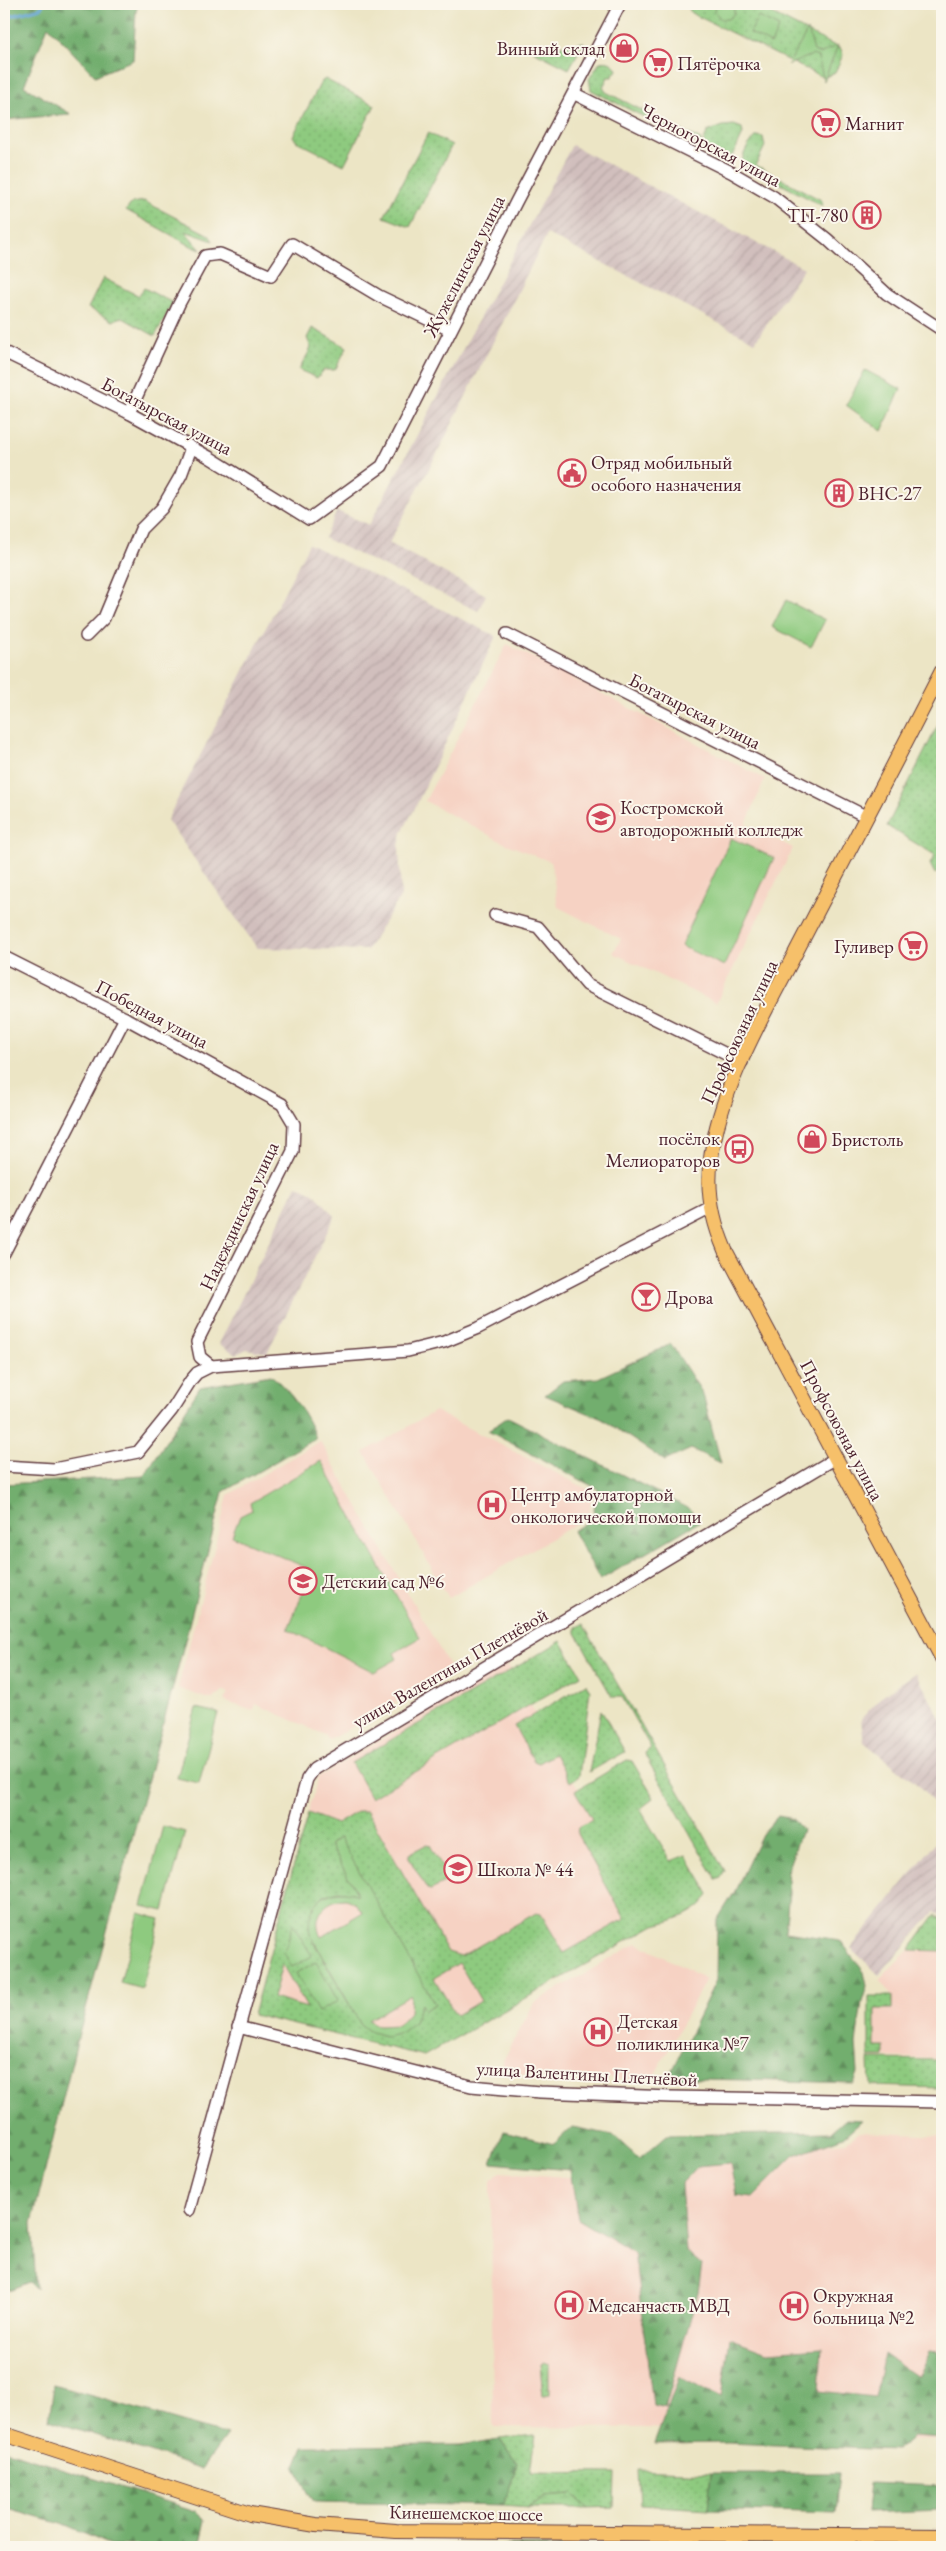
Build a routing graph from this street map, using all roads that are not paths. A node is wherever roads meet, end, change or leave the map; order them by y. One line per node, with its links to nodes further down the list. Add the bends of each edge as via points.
1 (620, 4): 2 (street, Жужелинская улица)
2 (575, 94): 3 (street, Жужелинская улица); 4 (street, Черногорская улица, via 774,197 827,239 887,294)
3 (450, 330): 6 (street, via 379,296 292,244 270,276 220,254 205,256 178,304); 8 (street, Жужелинская улица, via 382,466)
4 (942, 330)
5 (4, 352): 6 (street, Богатырская улица)
6 (128, 413): 7 (street, Богатырская улица)
7 (191, 448): 8 (street, Богатырская улица, via 251,481); 10 (street, via 181,475 162,508 141,529 104,618)
8 (309, 519)
9 (507, 634): 12 (street, Богатырская улица)
10 (86, 636)
11 (942, 671): 12 (main road, Профсоюзная улица)
12 (867, 817): 16 (main road, Профсоюзная улица)
13 (495, 915): 16 (street, via 538,927 587,984)
14 (4, 957): 15 (street, Победная улица)
15 (125, 1018): 17 (street, Победная улица); 19 (street)
16 (742, 1062): 18 (main road, Профсоюзная улица, via 724,1100 716,1134 709,1182)
17 (282, 1104): 20 (street, Надеждинская улица, via 294,1124 293,1151 198,1342 200,1357)
18 (711, 1208): 20 (street, via 478,1328 444,1342 408,1351); 21 (main road, Профсоюзная улица, via 725,1250)
19 (4, 1253)
20 (211, 1366): 22 (street, via 190,1380 172,1410 138,1452 54,1469)
21 (836, 1458): 23 (main road, Профсоюзная улица); 24 (street, улица Валентины Плетнёвой, via 314,1769 307,1779)
22 (4, 1466)
23 (942, 1658)
24 (238, 2027): 25 (street, улица Валентины Плетнёвой, via 471,2086 671,2097); 26 (street, улица Валентины Плетнёвой)
25 (942, 2102)
26 (189, 2210)
27 (4, 2434): 28 (main road, Кинешемское шоссе, via 250,2514 316,2525 396,2531)
28 (942, 2536)

